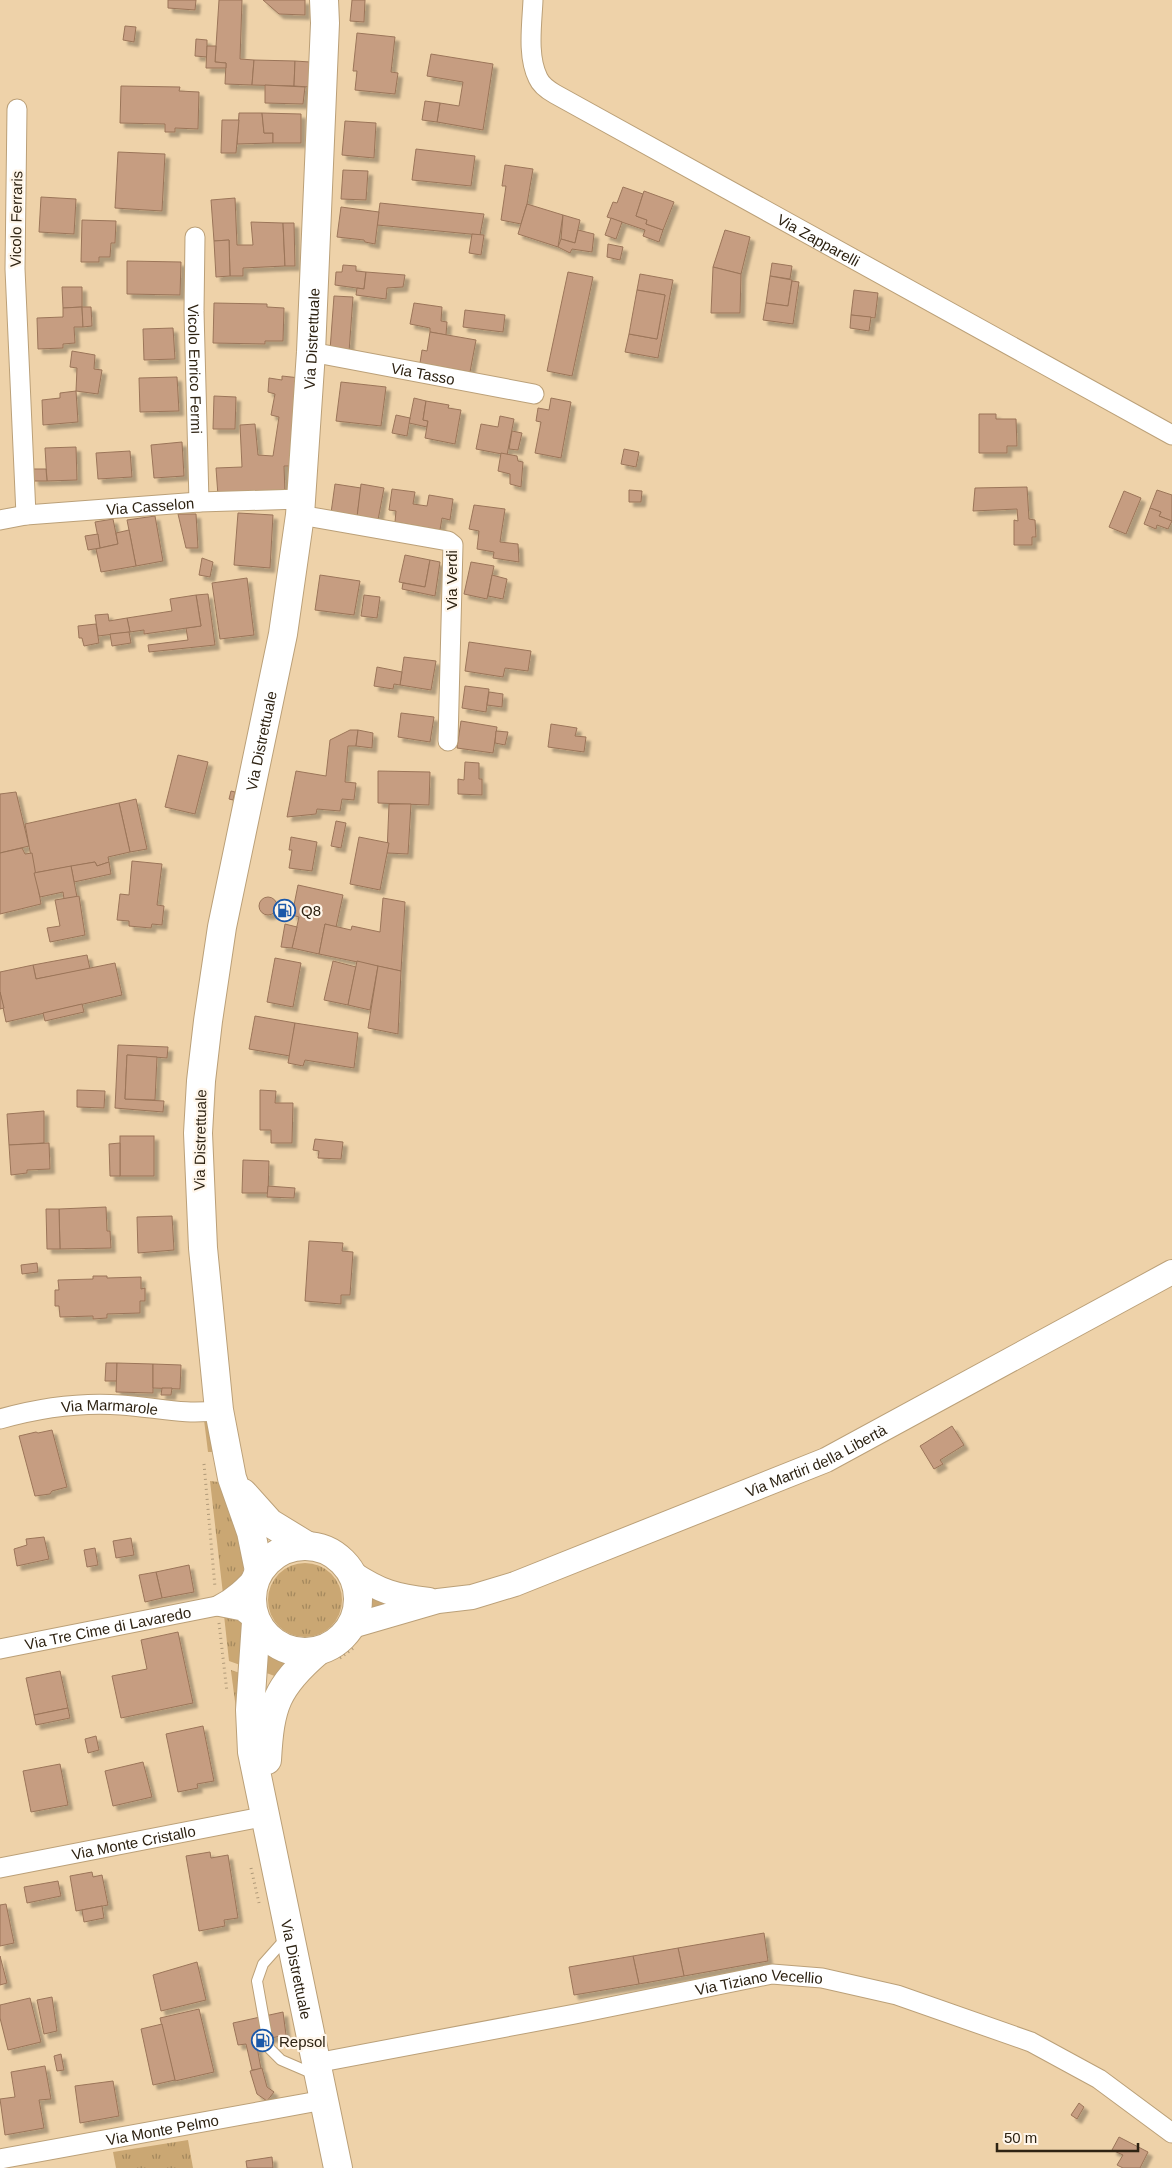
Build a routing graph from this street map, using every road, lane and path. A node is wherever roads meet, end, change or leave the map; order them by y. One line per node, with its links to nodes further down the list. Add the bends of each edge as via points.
1 (534, 0): 9 (street, Via Zapparelli, via 535,70 542,84 555,94)
2 (328, 8): 7 (main road, Via Distrettuale)
3 (17, 110): 6 (street, Vicolo Ferraris)
4 (194, 238): 10 (street, Vicolo Enrico Fermi)
5 (0, 320): 6 (street)
6 (17, 328): 12 (street, Vicolo Ferraris)
7 (311, 352): 8 (street, Via Tasso); 11 (main road, Via Distrettuale)
8 (534, 394)
9 (1172, 436)
10 (199, 502): 11 (street, Via Casselon); 12 (street, Via Casselon)
11 (300, 507): 14 (street, Via Verdi, via 448,541 453,545); 16 (main road, Via Distrettuale, via 283,634 222,927 201,1081 199,1188)
12 (26, 515): 13 (street, Via Casselon)
13 (0, 520)
14 (448, 741)
15 (1172, 1272): 24 (street, Via Martiri della Libertà, via 826,1460 514,1584 472,1597)
16 (219, 1410): 17 (street, Via Marmarole, via 186,1414 136,1406 92,1405 40,1409); 19 (main road, Via Distrettuale)
17 (0, 1419)
18 (204, 1462): 23 (path)
19 (232, 1478): 20 (main road, Via Distrettuale, via 254,1508 270,1523); 21 (main road, Via Distrettuale, via 251,1532)
20 (306, 1545): 21 (main road, Via Distrettuale, via 278,1552); 22 (main road, Via Distrettuale, via 332,1553)
21 (259, 1571): 23 (street, Via Tre Cime di Lavaredo, via 232,1599); 25 (main road, Via Distrettuale, via 252,1587 251,1605)
22 (352, 1573): 24 (street, via 399,1597); 26 (main road, Via Distrettuale, via 358,1590 358,1608)
23 (216, 1601): 25 (street, Via Tre Cime di Lavaredo, via 242,1611); 27 (street, Via Tre Cime di Lavaredo)
24 (438, 1601): 26 (street)
25 (256, 1622): 28 (main road, Via Distrettuale, via 267,1637 282,1648); 29 (main road, Via Distrettuale, via 250,1710 252,1752)
26 (352, 1626): 28 (main road, Via Distrettuale, via 337,1641)
27 (0, 1649)
28 (318, 1651): 29 (main road, Via Distrettuale, via 289,1679 274,1706 269,1722)
29 (265, 1808): 30 (street, Via Monte Cristallo); 31 (main road, Via Distrettuale)
30 (0, 1868)
31 (291, 1932): 32 (main road, Via Distrettuale); 32 (lane, via 262,1964 257,1981 269,2048 281,2060)
32 (320, 2080): 33 (street, Via Tiziano Vecellio, via 575,2014 772,1974 822,1978 897,1995 1031,2042 1099,2079); 34 (street, Via Monte Pelmo); 35 (main road, Via Distrettuale)
33 (1172, 2133)
34 (0, 2159)
35 (338, 2168)

